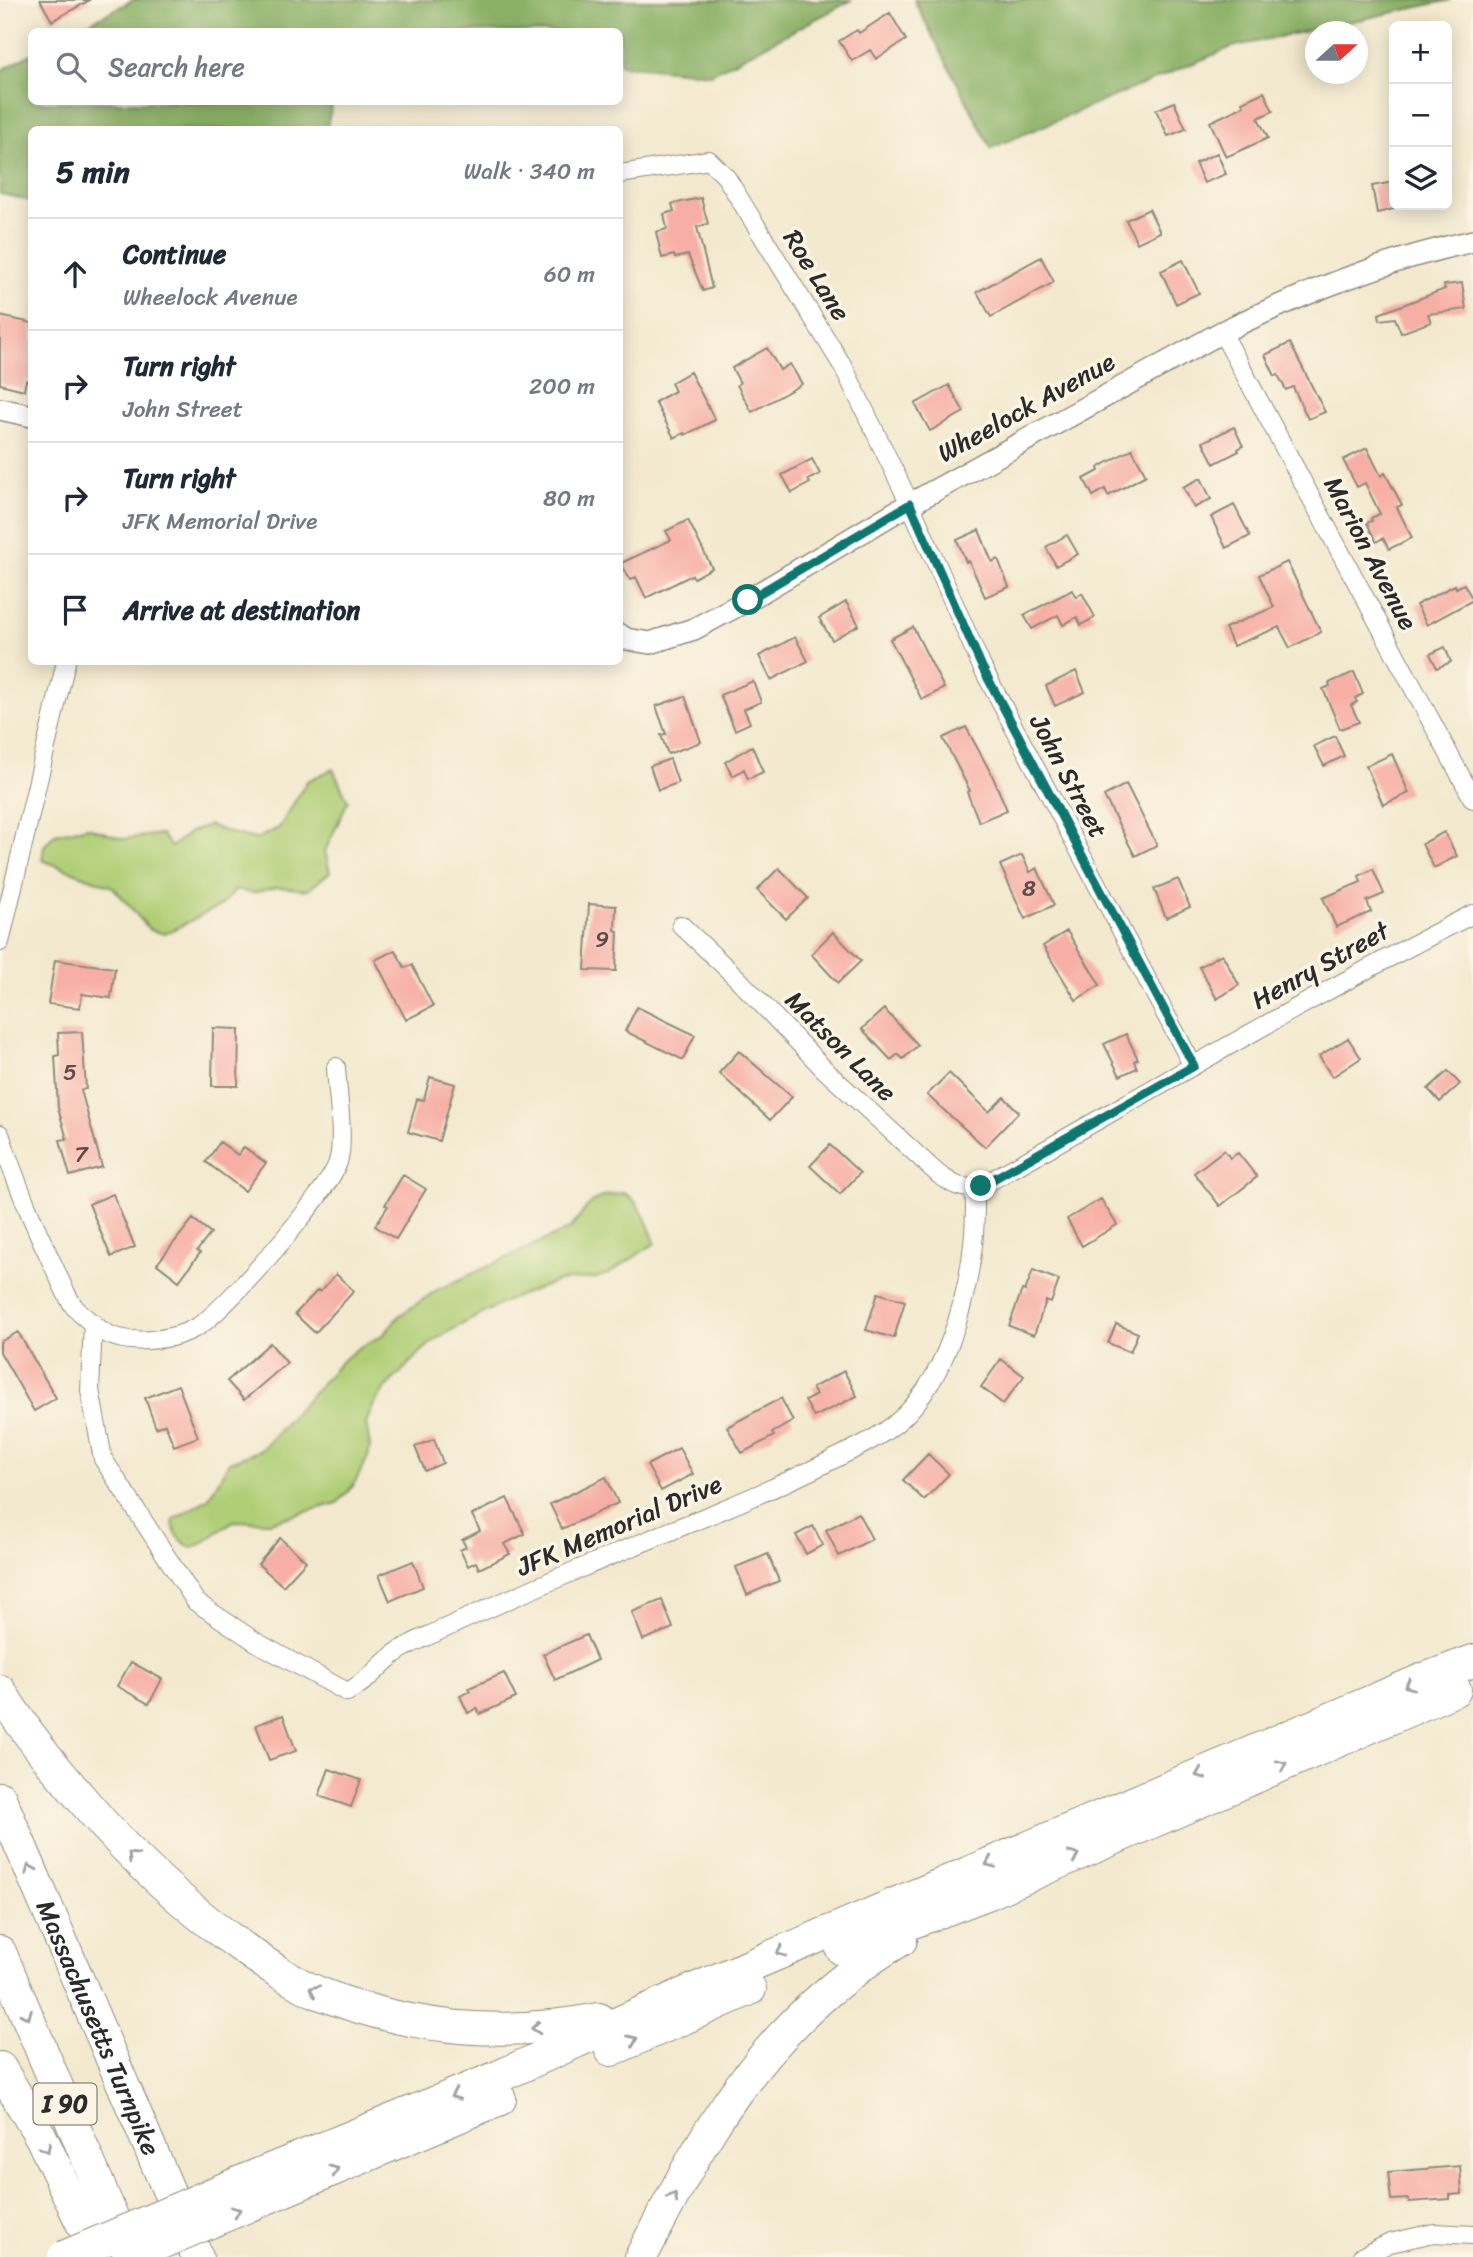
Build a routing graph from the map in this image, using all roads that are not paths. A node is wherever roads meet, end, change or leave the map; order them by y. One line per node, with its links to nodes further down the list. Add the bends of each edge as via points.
1 (623, 174): 6 (street, Roe Lane, via 709,160 726,177 844,368)
2 (1473, 241): 3 (street, Wheelock Avenue, via 1362,272)
3 (1222, 332): 6 (street, Wheelock Avenue); 9 (street, Marion Avenue)
4 (0, 409): 5 (street)
5 (28, 415)
6 (910, 504): 7 (street, Wheelock Avenue, via 694,629 650,643); 13 (street, John Street, via 982,667)
7 (623, 637)
8 (65, 665): 12 (street)
9 (1473, 799)
10 (1473, 914): 13 (street, Henry Street)
11 (681, 925): 16 (street, Matson Lane, via 826,1071 938,1174 958,1187)
12 (0, 942)
13 (1194, 1066): 16 (street)
14 (335, 1067): 17 (street, via 338,1162 327,1185 222,1307 197,1327 167,1338 135,1341 103,1332)
15 (0, 1134): 17 (street, via 15,1181 73,1306)
16 (974, 1187): 17 (street, JFK Memorial Drive, via 974,1251 950,1340 922,1396 900,1420 860,1447 787,1483 438,1632 393,1655 362,1685 347,1692 256,1642 196,1602 103,1459 90,1390)
17 (93, 1323)
18 (1473, 1661): 24 (highway, one-way to 24)
19 (1473, 1683): 22 (highway, one-way to 19)
20 (0, 1690): 24 (highway, one-way to 20, via 563,2026 481,2029 383,2015 317,1992 211,1925 134,1859 61,1775)
21 (0, 1798): 31 (highway, Massachusetts Turnpike / I 90, one-way to 21)
22 (989, 1893): 26 (highway, one-way to 22, via 437,2127 823,1957); 32 (highway, one-way to 22, via 713,2125 784,2033 884,1950)
23 (0, 1952): 30 (highway, I 90, one-way to 30)
24 (674, 1998): 26 (highway, one-way to 26)
25 (0, 2068): 29 (highway, one-way to 29, via 41,2137)
26 (267, 2185): 28 (highway, bridge); 30 (highway, one-way to 26, bridge)
27 (1473, 2235): 33 (street, via 1434,2233)
28 (64, 2257)
29 (97, 2257)
30 (128, 2257)
31 (197, 2257)
32 (641, 2257)
33 (1361, 2257)

